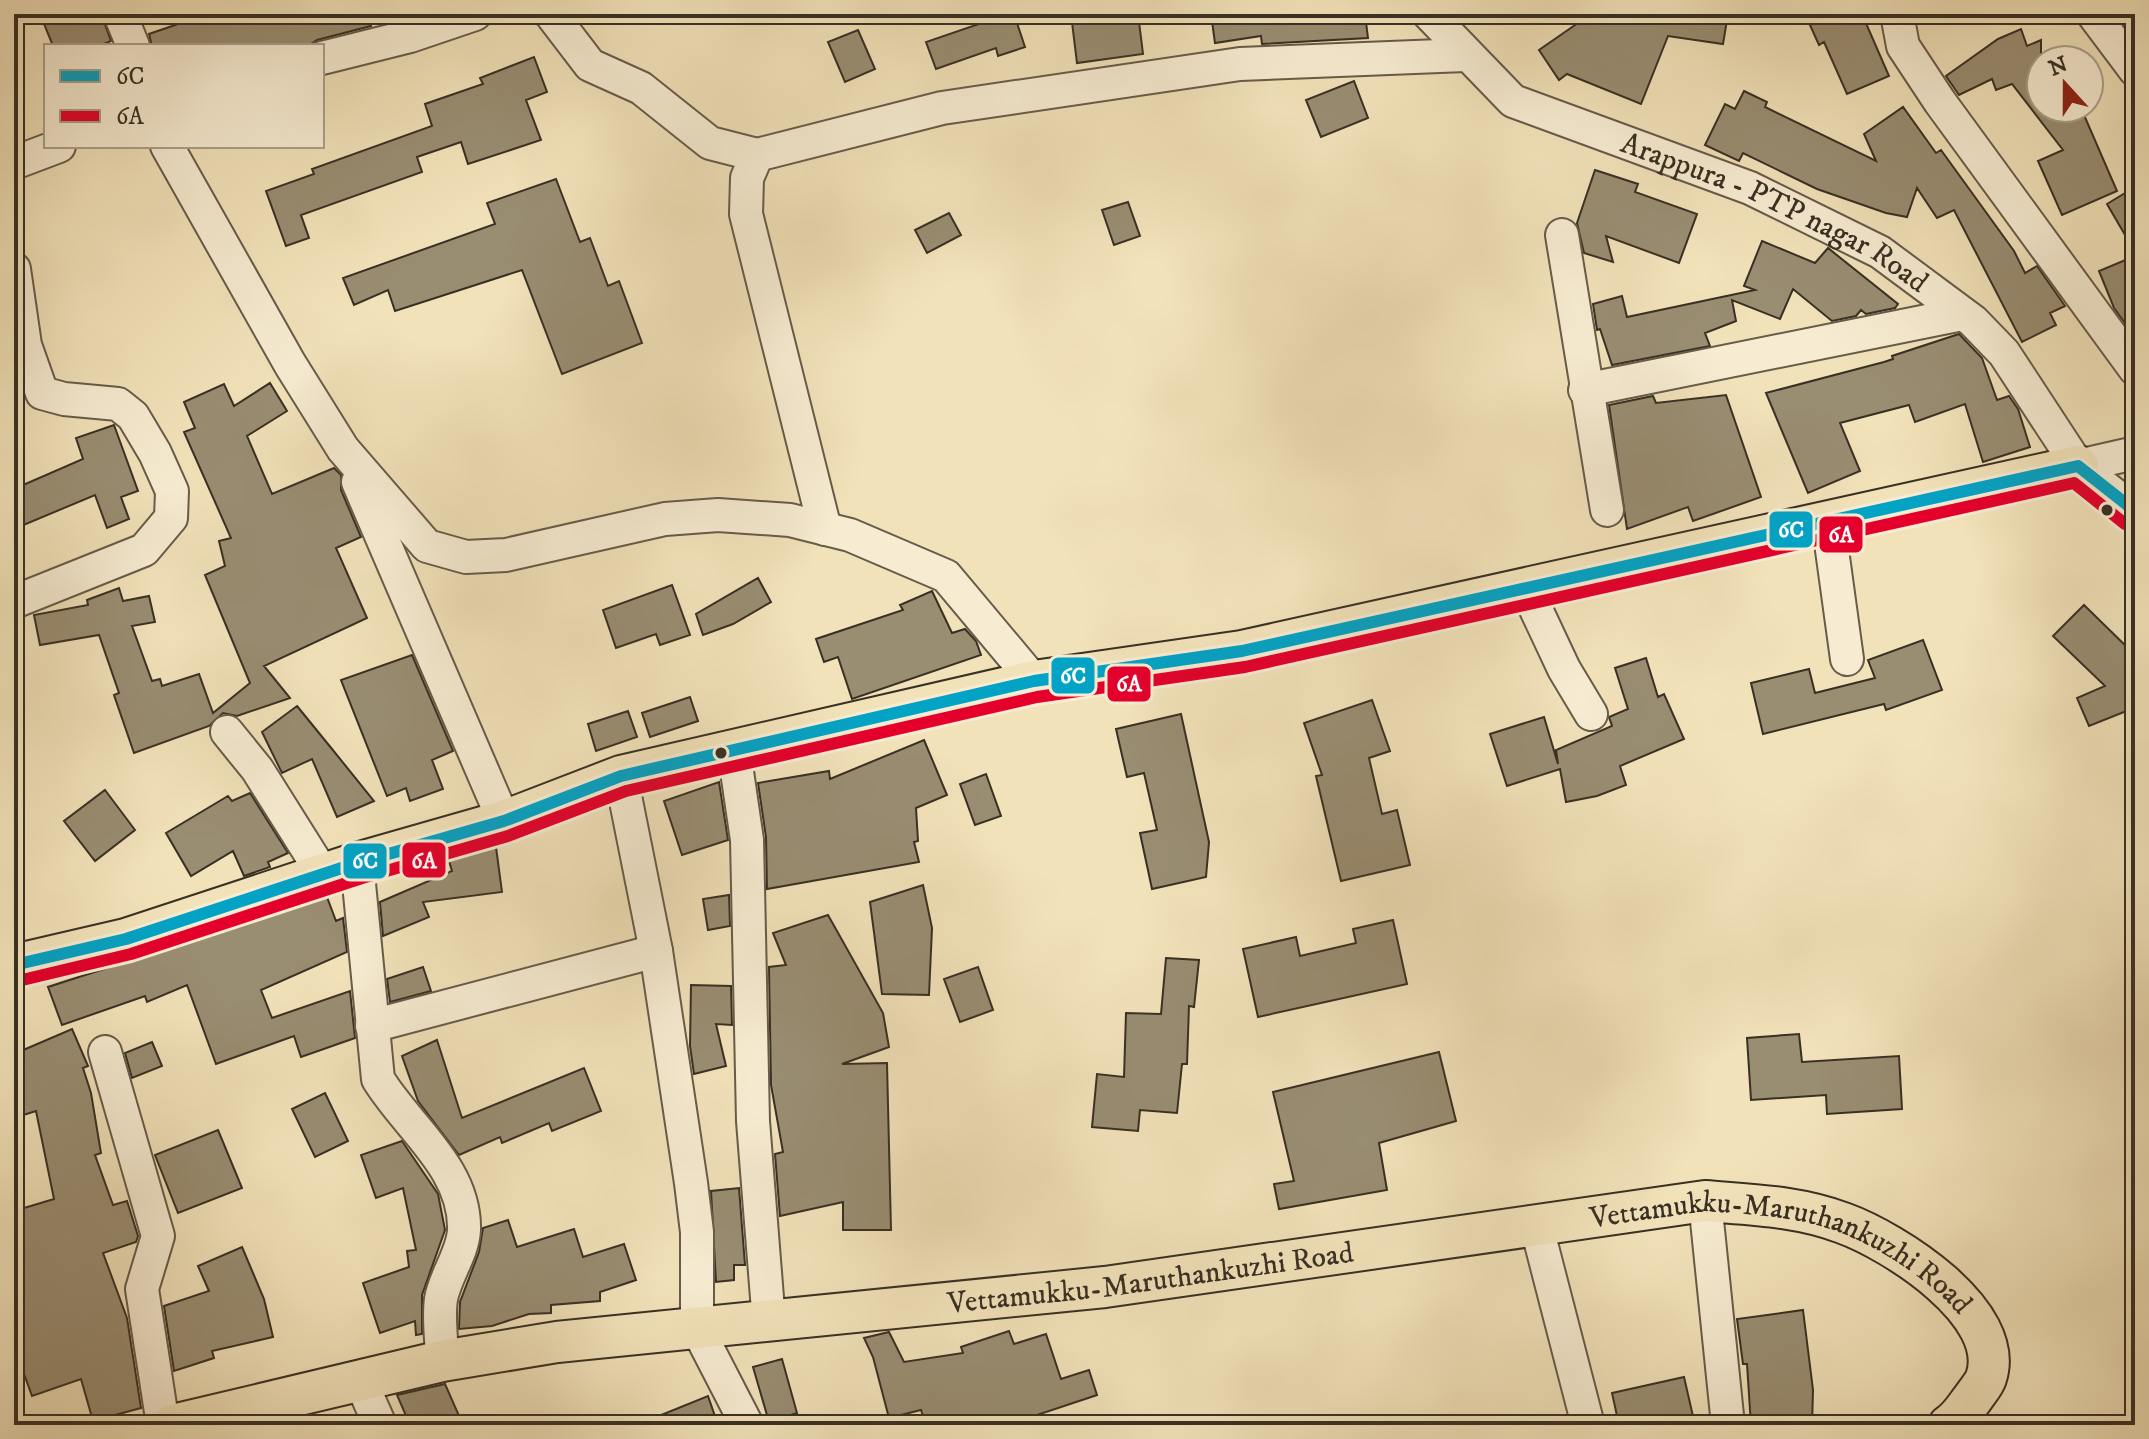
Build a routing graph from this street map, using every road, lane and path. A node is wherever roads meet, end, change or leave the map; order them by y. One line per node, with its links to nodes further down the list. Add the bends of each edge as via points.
1 (120, 14): 7 (street)
2 (475, 14): 9 (street)
3 (551, 14): 13 (street, via 590,65 641,88 710,143)
4 (1429, 14): 8 (street, Arappura - PTP nagar Road)
5 (1897, 14): 19 (street, via 1903,46 1932,91)
6 (2093, 14): 10 (street)
7 (132, 44)
8 (1465, 55): 13 (street, via 1240,64 942,108); 17 (street, Arappura - PTP nagar Road, via 1513,101 1750,188 1880,252)
9 (324, 58)
10 (2135, 70)
11 (54, 148): 14 (street)
12 (168, 148): 21 (street)
13 (757, 155): 27 (street, via 747,178 746,214)
14 (14, 163)
15 (1562, 235): 20 (street)
16 (14, 269): 18 (street)
17 (1962, 314): 20 (street); 23 (street, Arappura - PTP nagar Road, via 2004,353)
18 (22, 364): 29 (street, via 42,393 118,404 133,416 172,491 171,518 144,550)
19 (2135, 369)
20 (1585, 390): 24 (street)
21 (343, 449): 27 (street, via 427,546 466,557 506,555 665,519 718,515 790,520); 36 (street)
22 (2135, 453): 23 (street)
23 (2078, 466): 25 (street, Arappura - PTP nagar Road); 26 (main road)
24 (1607, 510)
25 (2135, 511)
26 (1828, 521): 28 (main road); 30 (street)
27 (825, 529): 31 (street, via 946,576)
28 (1526, 588): 31 (main road, via 1242,651); 32 (street)
29 (14, 602)
30 (1847, 659)
31 (1034, 681): 34 (main road)
32 (1591, 714)
33 (227, 732): 37 (street)
34 (734, 751): 35 (main road); 44 (street, via 747,840 753,1121)
35 (621, 776): 36 (main road); 38 (street)
36 (504, 821): 37 (main road)
37 (340, 868): 39 (main road, via 126,939); 40 (street)
38 (656, 951): 40 (street); 45 (street, via 697,1232)
39 (14, 965)
40 (372, 1026): 46 (street, via 378,1079 448,1170 460,1199 464,1231 441,1300)
41 (105, 1052): 48 (street, via 158,1236 142,1289)
42 (1705, 1201): 43 (main road, Vettamukku-Maruthankuzhi Road); 53 (street); 54 (main road, Vettamukku-Maruthankuzhi Road, via 1790,1207 1845,1223 1897,1249 1941,1281 1972,1315 1986,1340 1987,1377)
43 (1536, 1224): 44 (main road, Vettamukku-Maruthankuzhi Road, via 1105,1287); 52 (street)
44 (769, 1323): 45 (main road, Vettamukku-Maruthankuzhi Road)
45 (697, 1328): 46 (main road, Vettamukku-Maruthankuzhi Road, via 557,1342); 51 (street)
46 (442, 1361): 47 (main road, Vettamukku-Maruthankuzhi Road)
47 (361, 1382): 49 (main road, Vettamukku-Maruthankuzhi Road); 50 (street)
48 (163, 1425)
49 (173, 1425)
50 (380, 1425)
51 (747, 1425)
52 (1588, 1425)
53 (1728, 1425)
54 (1949, 1425)

